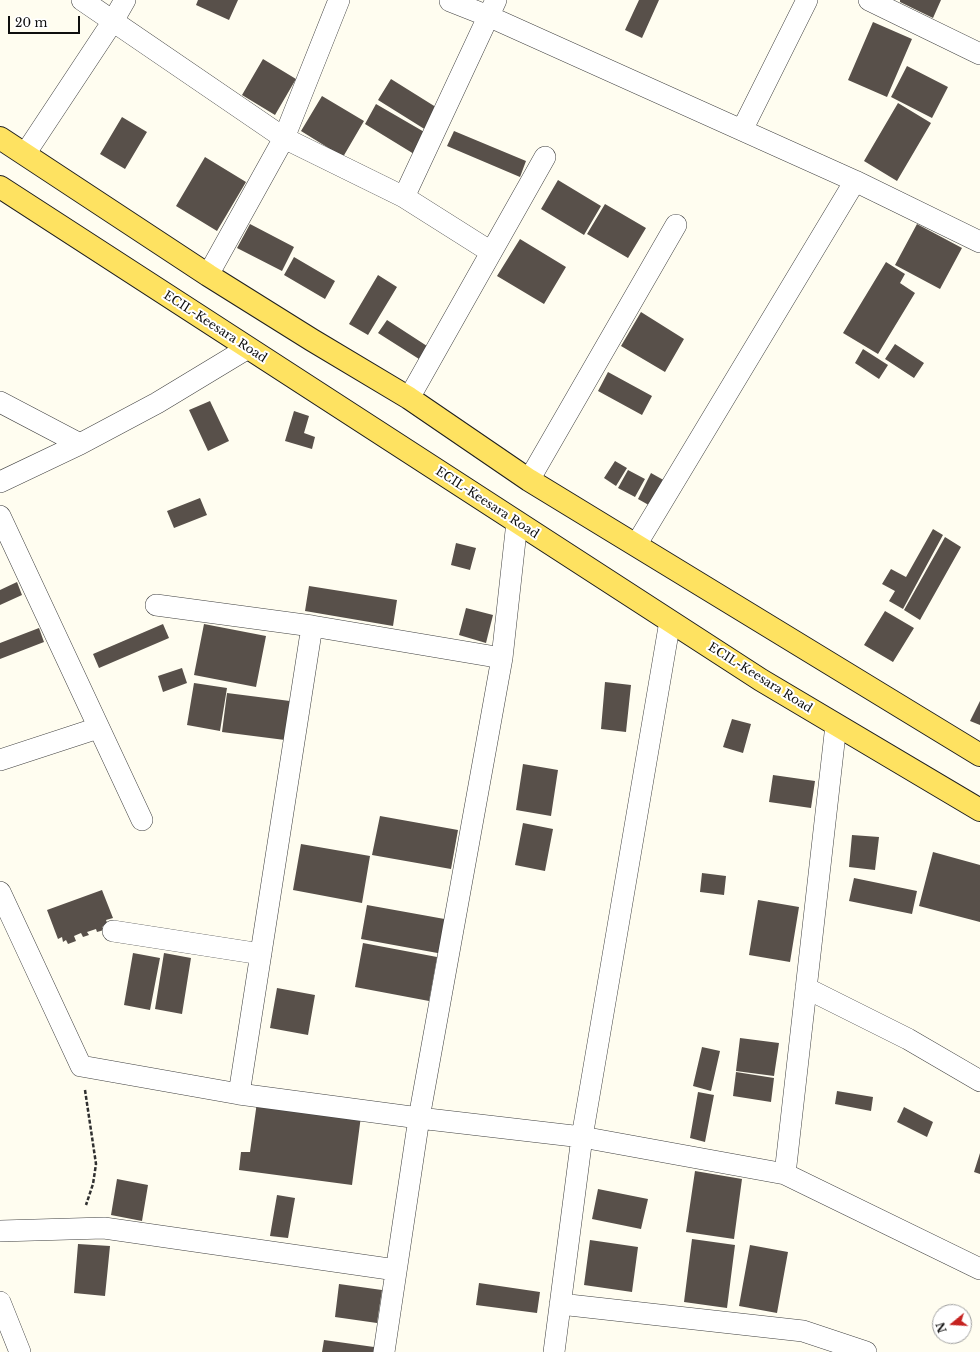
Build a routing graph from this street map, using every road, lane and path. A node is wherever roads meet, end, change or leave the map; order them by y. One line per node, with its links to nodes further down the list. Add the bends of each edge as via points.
1 (82, 0): 8 (street)
2 (125, 0): 8 (street)
3 (339, 0): 12 (street)
4 (807, 0): 10 (street)
5 (869, 0): 9 (street)
6 (450, 1): 7 (street)
7 (492, 8): 10 (street); 17 (street)
8 (113, 21): 12 (street); 13 (street)
9 (980, 54)
10 (742, 130): 15 (street)
11 (0, 138): 13 (main road)
12 (284, 138): 17 (street); 21 (street)
13 (25, 154): 21 (main road)
14 (545, 157): 20 (street)
15 (855, 181): 19 (street); 30 (street)
16 (0, 187): 22 (main road, ECIL-Keesara Road)
17 (404, 197): 20 (street)
18 (676, 225): 26 (street)
19 (980, 242)
20 (491, 252): 23 (street)
21 (208, 275): 23 (main road)
22 (248, 348): 25 (street, via 157,403); 29 (main road, ECIL-Keesara Road)
23 (409, 398): 26 (main road)
24 (0, 402): 25 (street)
25 (80, 444): 27 (street)
26 (529, 480): 30 (main road)
27 (0, 482)
28 (0, 516): 36 (street)
29 (517, 522): 32 (main road, ECIL-Keesara Road); 34 (street)
30 (636, 545): 37 (main road)
31 (156, 605): 33 (street)
32 (670, 621): 35 (main road, ECIL-Keesara Road); 49 (street)
33 (312, 626): 34 (street); 43 (street)
34 (502, 658): 48 (street)
35 (836, 724): 39 (main road, ECIL-Keesara Road); 44 (street)
36 (98, 728): 38 (street); 40 (street)
37 (980, 755)
38 (0, 760)
39 (980, 810)
40 (142, 820)
41 (0, 892): 45 (street)
42 (114, 931): 43 (street)
43 (261, 954): 47 (street)
44 (806, 988): 46 (street, via 908,1039); 50 (street)
45 (81, 1066): 47 (street); 51 (path, via 96,1164 93,1184)
46 (980, 1081)
47 (239, 1094): 48 (street)
48 (418, 1118): 49 (street); 54 (street)
49 (582, 1137): 50 (street); 56 (street)
50 (785, 1174): 53 (street)
51 (79, 1229): 52 (street); 54 (street, via 104,1228)
52 (0, 1231)
53 (980, 1269)
54 (396, 1270): 58 (street)
55 (0, 1302): 57 (street)
56 (560, 1304): 59 (street); 60 (street, via 803,1331)
57 (20, 1352)
58 (384, 1352)
59 (554, 1352)
60 (866, 1352)

